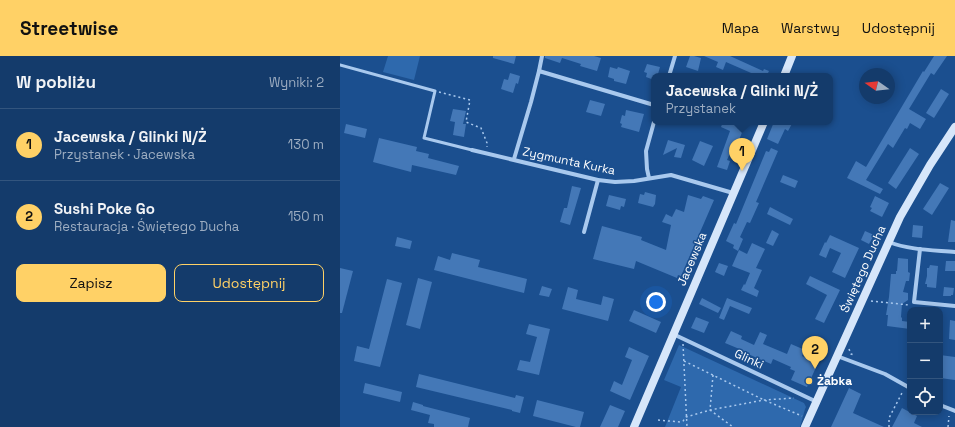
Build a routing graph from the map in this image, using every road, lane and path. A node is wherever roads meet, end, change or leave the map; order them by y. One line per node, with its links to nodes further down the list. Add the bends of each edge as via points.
1 (542, 56): 5 (street)
2 (675, 56): 6 (street)
3 (792, 56): 7 (street)
4 (340, 65): 8 (lane)
5 (539, 72): 9 (street); 15 (street)
6 (670, 73)
7 (785, 73)
8 (435, 91): 13 (lane, via 424,138); 14 (path, via 470,100 466,122 481,128 487,143)
9 (651, 104)
10 (653, 125): 16 (street, via 646,151)
11 (763, 125): 18 (street, Jacewska)
12 (954, 131): 20 (street, Świętego Ducha, via 909,200)
13 (472, 150): 14 (street, Zygmunta Kurka)
14 (486, 153): 15 (street, Zygmunta Kurka)
15 (514, 160): 17 (street, Zygmunta Kurka)
16 (649, 178): 17 (street, Zygmunta Kurka, via 614,182); 18 (street, Zygmunta Kurka, via 671,175)
17 (598, 180): 19 (street)
18 (733, 193): 26 (street, Jacewska)
19 (584, 232)
20 (888, 241): 21 (street); 29 (street, Świętego Ducha)
21 (920, 249): 22 (street); 24 (street)
22 (955, 252)
23 (871, 301): 24 (path, via 908,305)
24 (914, 302): 25 (street)
25 (955, 306)
26 (673, 334): 27 (street, Glinki); 45 (street, Jacewska)
27 (683, 338): 30 (path); 35 (street, Glinki)
28 (849, 347): 31 (path, via 851,354 855,356)
29 (837, 356): 31 (street); 37 (street, Świętego Ducha)
30 (684, 361): 32 (path); 42 (path)
31 (853, 362): 33 (street, via 885,374)
32 (713, 375): 36 (path); 39 (path)
33 (907, 386)
34 (903, 391): 49 (path, via 889,418)
35 (799, 393): 36 (path, via 796,398); 37 (street, Glinki)
36 (764, 400): 39 (path); 43 (path)
37 (817, 402): 48 (street, Świętego Ducha)
38 (943, 406): 40 (street)
39 (710, 410): 42 (path); 47 (path)
40 (955, 411)
41 (949, 416): 50 (path)
42 (686, 417): 44 (path, via 680,422); 46 (path)
43 (804, 417)
44 (658, 420)
45 (634, 427)
46 (687, 427)
47 (733, 427)
48 (805, 427)
49 (889, 427)
50 (948, 427)

